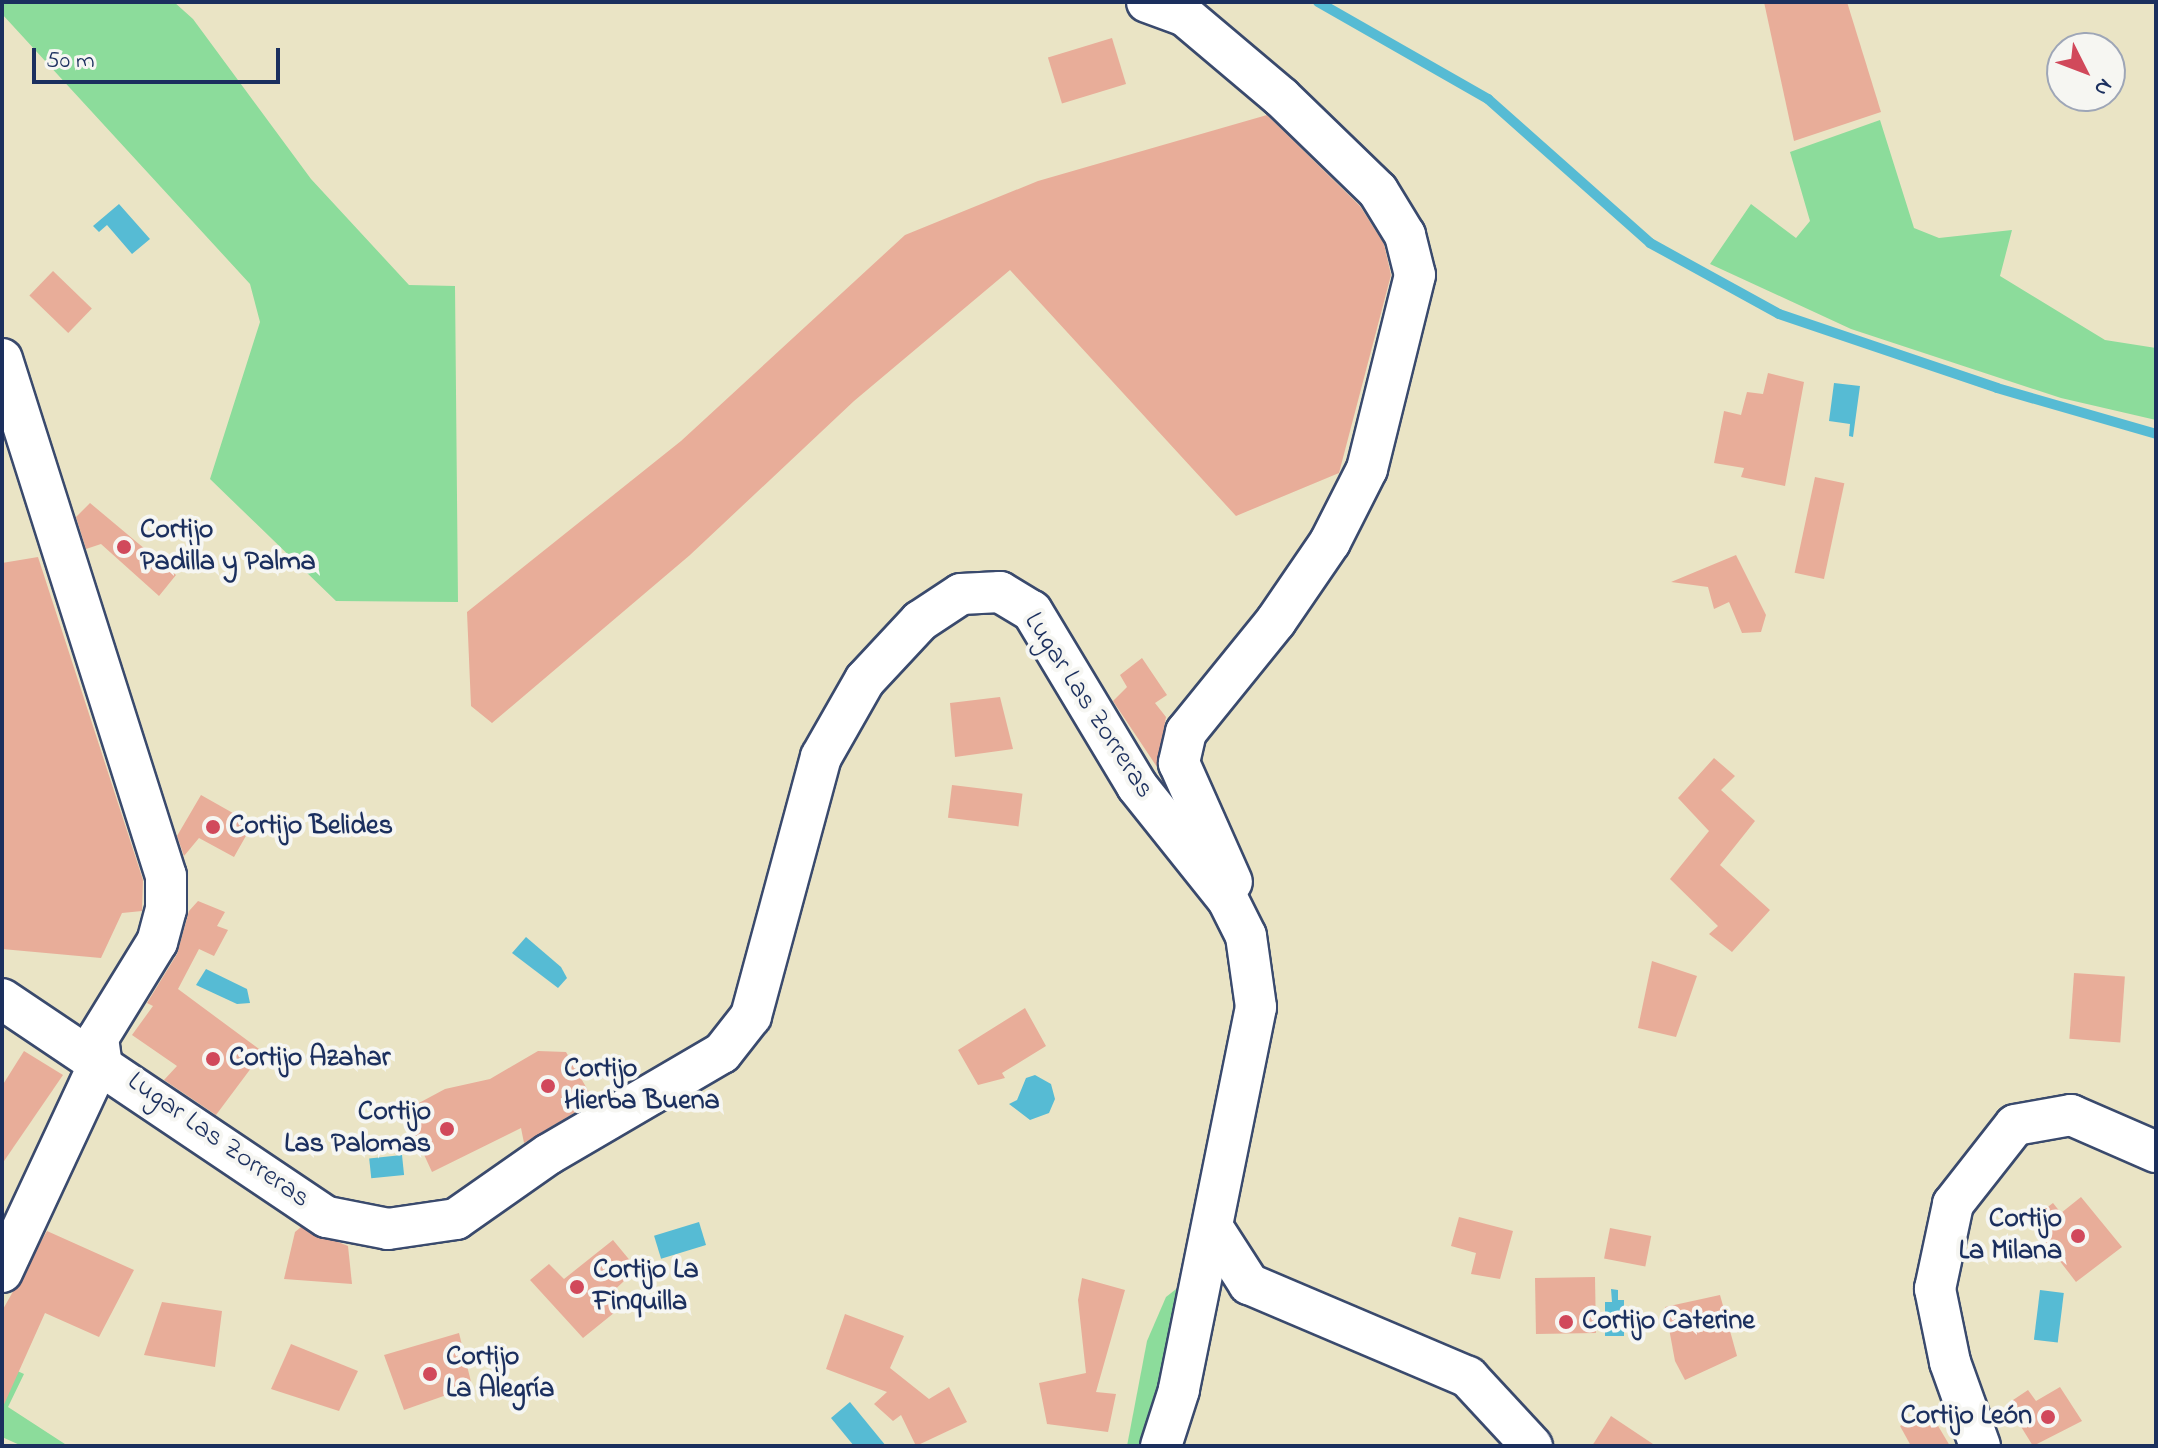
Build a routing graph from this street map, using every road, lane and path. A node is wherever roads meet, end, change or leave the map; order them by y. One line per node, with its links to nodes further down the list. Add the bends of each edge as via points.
1 (1147, 2): 3 (street, Lugar Las Zorreras, via 1185,16 1281,97 1378,191 1405,235 1415,275 1367,469 1330,542 1276,621 1186,732 1179,763 1233,883)
2 (2, 359): 5 (street, via 166,876 166,909 157,942 98,1038)
3 (1228, 900): 5 (street, Lugar Las Zorreras, via 1137,786 1032,611 1000,592 961,594 920,621 865,680 821,757 751,1016 722,1053 549,1154 456,1219 388,1229 327,1217); 7 (street, via 1246,936 1256,1007 1226,1137)
4 (2, 999): 5 (street)
5 (101, 1060): 8 (street, Lugar Las Zorreras)
6 (2156, 1152): 11 (street, via 2071,1115 2015,1125 1953,1204 1935,1289 1950,1362)
7 (1213, 1228): 9 (street, via 1179,1390); 10 (street, via 1249,1284 1468,1377)
8 (2, 1272)
9 (1161, 1446)
10 (1532, 1446)
11 (1980, 1446)

